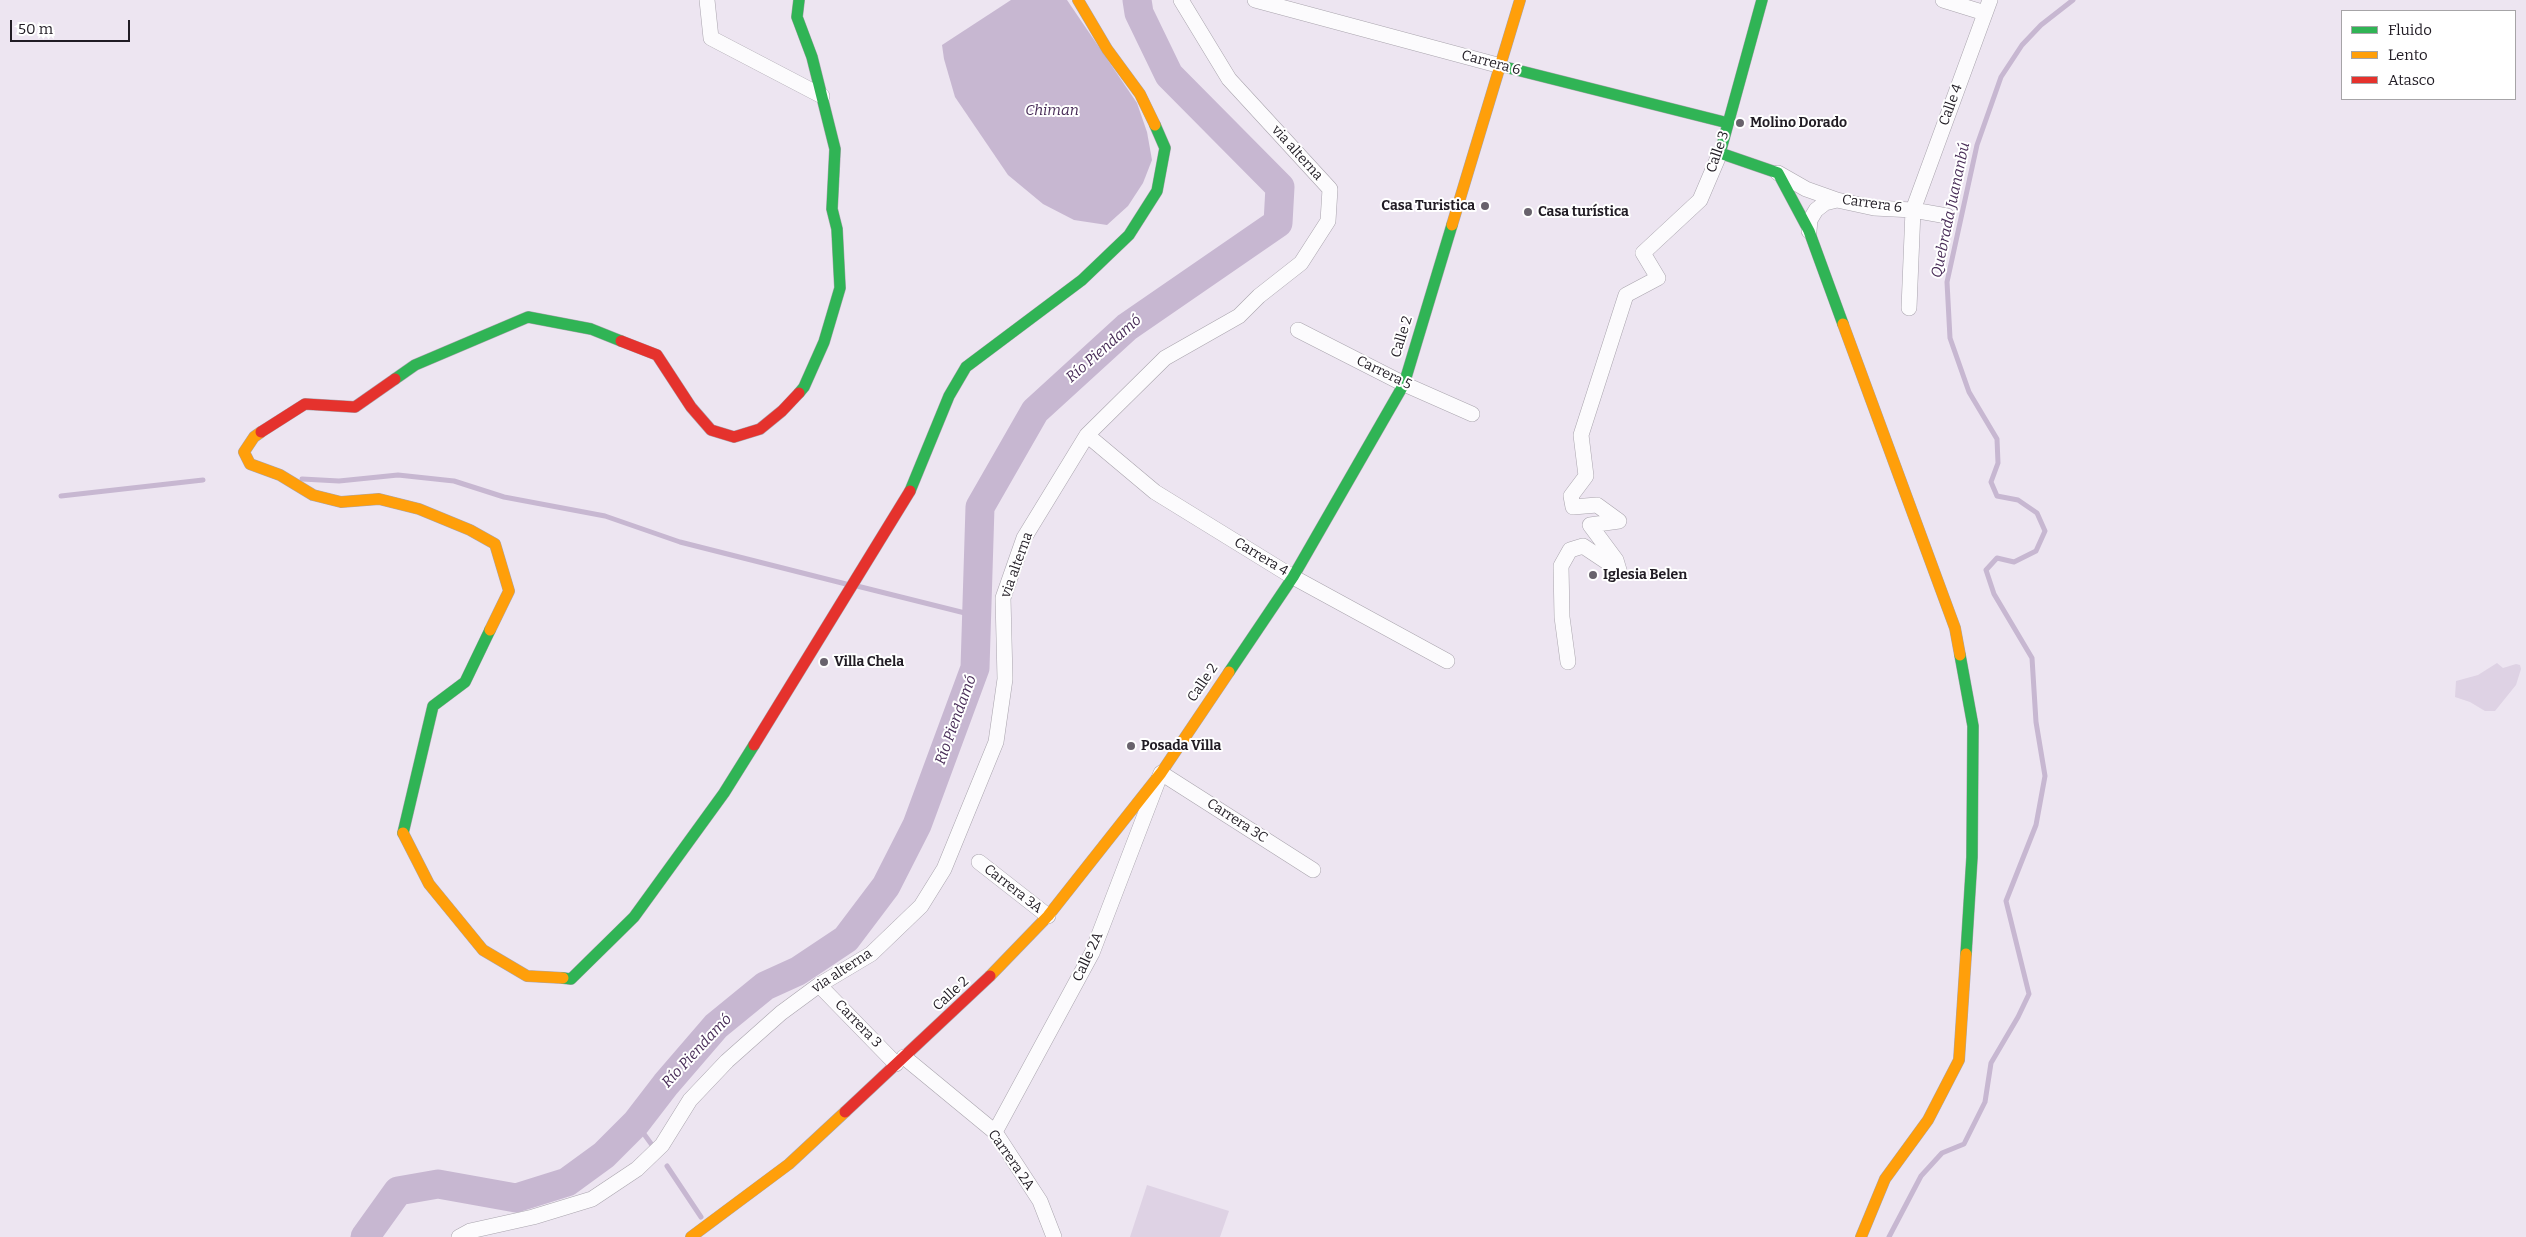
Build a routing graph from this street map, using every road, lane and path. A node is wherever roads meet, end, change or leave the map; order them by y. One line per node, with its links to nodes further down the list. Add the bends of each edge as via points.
1 (707, 0): 11 (street, via 711,38)
2 (800, 0): 11 (street, via 797,17)
3 (1078, 0): 11 (street, via 1107,49 1140,94 1165,148 1157,191 1130,235 1113,252 1082,280 966,367 949,396 908,496 724,793 634,918 571,979 528,976 483,950 462,927 429,884 403,833 433,706 465,682 509,591 495,544 419,509 379,499 341,502 313,495 280,475 250,464 244,452 254,437 305,404 355,408 415,365 528,317 591,329 657,355 691,407 711,430 734,437 760,430 804,387 824,342 840,288 838,229 832,209 835,149)
4 (1181, 0): 23 (street, via alterna, via 1229,79 1330,189 1328,221 1301,263 1239,316 1165,358)
5 (1255, 0): 10 (street, Carrera 6)
6 (1520, 0): 10 (street, Calle 2)
7 (1762, 0): 12 (street, Calle 3)
8 (1943, 0): 9 (street)
9 (1987, 6): 16 (street, Calle 4)
10 (1501, 66): 12 (street, Carrera 6); 21 (street, Calle 2)
11 (822, 96)
12 (1728, 123): 13 (street, Calle 3)
13 (1720, 153): 14 (street, Carrera 6); 26 (street, Calle 3, via 1700,200 1643,253 1658,278 1626,296 1581,435 1586,476 1572,496 1573,507 1597,506 1619,520 1590,525 1616,560 1618,570 1583,546 1570,550 1561,566 1562,617)
14 (1778, 173): 15 (street, Carrera 6); 18 (street)
15 (1836, 200): 16 (street, Carrera 6, via 1874,208); 18 (street, via 1816,210)
16 (1913, 210): 17 (street, Carrera 6); 19 (street, Calle 4)
17 (1947, 216)
18 (1808, 231): 37 (street, via 1954,628 1972,726 1972,857 1959,1060 1928,1120 1885,1179)
19 (1909, 308)
20 (1298, 330): 21 (street, Carrera 5)
21 (1404, 384): 22 (street, Carrera 5); 24 (street, Calle 2)
22 (1472, 414)
23 (1087, 435): 24 (street, Carrera 4, via 1154,492); 31 (street, via alterna, via 1024,538 1003,598 1005,679 996,742 944,869 921,906 871,954)
24 (1293, 577): 25 (street, Carrera 4); 27 (street, Calle 2)
25 (1447, 661)
26 (1568, 662)
27 (1161, 773): 29 (street, Carrera 3C); 30 (street, Calle 2); 33 (street, Calle 2A, via 1092,953)
28 (979, 862): 30 (street, Carrera 3A)
29 (1313, 870)
30 (1048, 916): 32 (street, Calle 2, via 980,987)
31 (819, 985): 32 (street, Carrera 3); 34 (street, via alterna, via 781,1013 727,1061 690,1100 662,1145 637,1169 592,1199 470,1231)
32 (900, 1060): 33 (street, Carrera 2A); 35 (street, Calle 2, via 789,1164)
33 (995, 1132): 36 (street, Carrera 2A, via 1040,1201)
34 (459, 1237)
35 (691, 1237)
36 (1054, 1237)
37 (1861, 1237)

